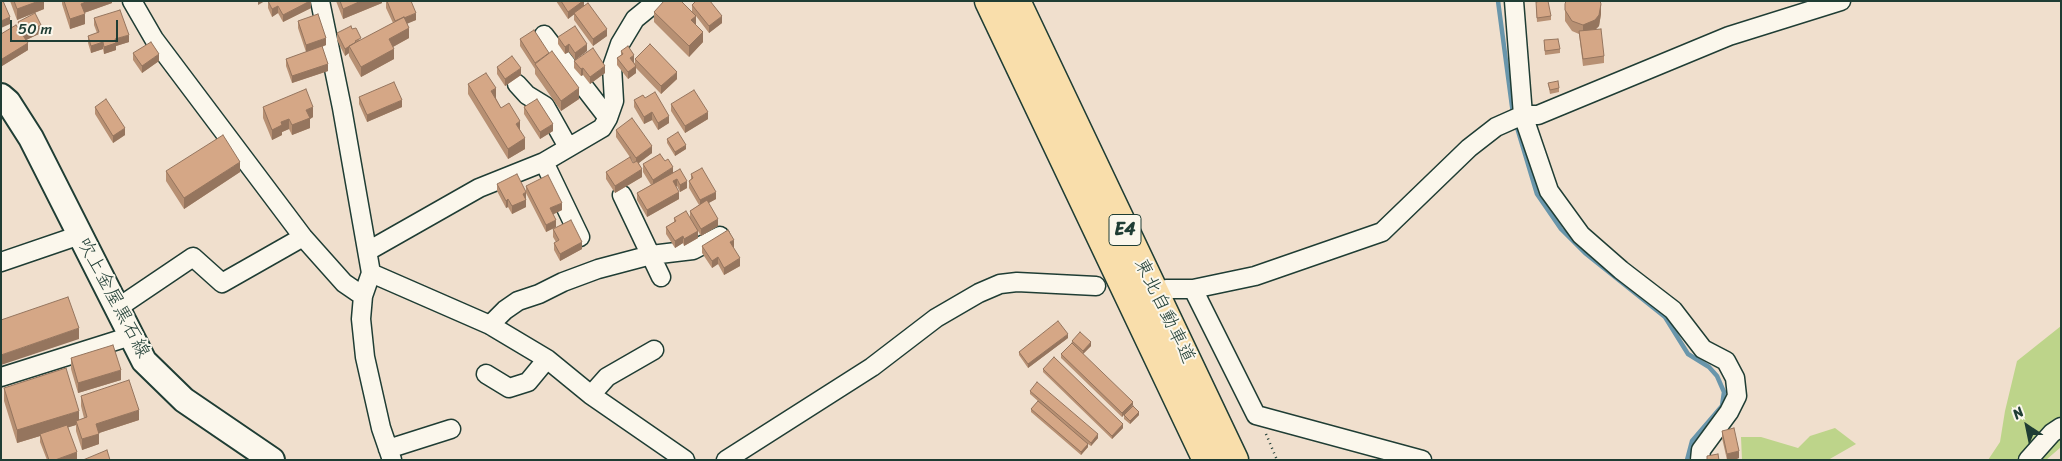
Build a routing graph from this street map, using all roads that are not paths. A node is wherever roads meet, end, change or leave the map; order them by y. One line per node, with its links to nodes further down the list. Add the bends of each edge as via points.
1 (132, 1): 18 (street, via 154,39)
2 (320, 1): 20 (street)
3 (657, 1): 12 (street, via 635,20 620,44 612,67 614,101)
4 (989, 1): 43 (highway, 東北自動車道 / E4)
5 (1016, 1): 44 (highway, 東北自動車道 / E4)
6 (1514, 1): 11 (street)
7 (1841, 1): 11 (street, via 1728,36 1538,115)
8 (544, 35): 12 (street)
9 (516, 84): 13 (street, via 544,106)
10 (1, 96): 16 (main road, 吹上金屋黒石線, via 31,138)
11 (1517, 117): 27 (street, via 1496,127 1469,148 1382,232 1255,276); 46 (street, via 1549,190 1581,235 1673,310 1703,349 1726,361 1735,378 1737,396 1701,450)
12 (608, 118): 13 (street, via 602,128)
13 (568, 147): 14 (street)
14 (544, 162): 19 (street); 20 (street, via 479,188)
15 (622, 195): 21 (street)
16 (80, 235): 22 (street); 29 (main road, 吹上金屋黒石線)
17 (720, 236): 21 (street, via 693,250)
18 (304, 237): 28 (street, via 344,283); 29 (street, via 222,283 193,257)
19 (580, 237)
20 (368, 251): 23 (street)
21 (651, 256): 24 (street); 30 (street, via 562,282 518,301)
22 (1, 262)
23 (371, 273): 28 (street); 30 (street)
24 (661, 278)
25 (1096, 286): 42 (street, via 1017,282 1000,284 979,293 936,318 872,368)
26 (1166, 289): 27 (street)
27 (1193, 289): 45 (street, via 1256,415)
28 (364, 296): 39 (street, via 361,319 366,357)
29 (116, 309): 31 (main road, 吹上金屋黒石線)
30 (490, 324): 33 (street)
31 (130, 336): 35 (street); 40 (main road, 吹上金屋黒石線, via 144,361 184,400)
32 (654, 350): 36 (street, via 607,377)
33 (547, 359): 34 (street, via 528,382 509,388); 36 (street)
34 (486, 374)
35 (1, 377)
36 (591, 396): 41 (street)
37 (2061, 427): 47 (street)
38 (451, 428): 39 (street)
39 (390, 454)
40 (272, 460)
41 (685, 460)
42 (726, 460)
43 (1207, 460)
44 (1234, 460)
45 (1422, 460)
46 (1700, 460)
47 (2028, 460)

